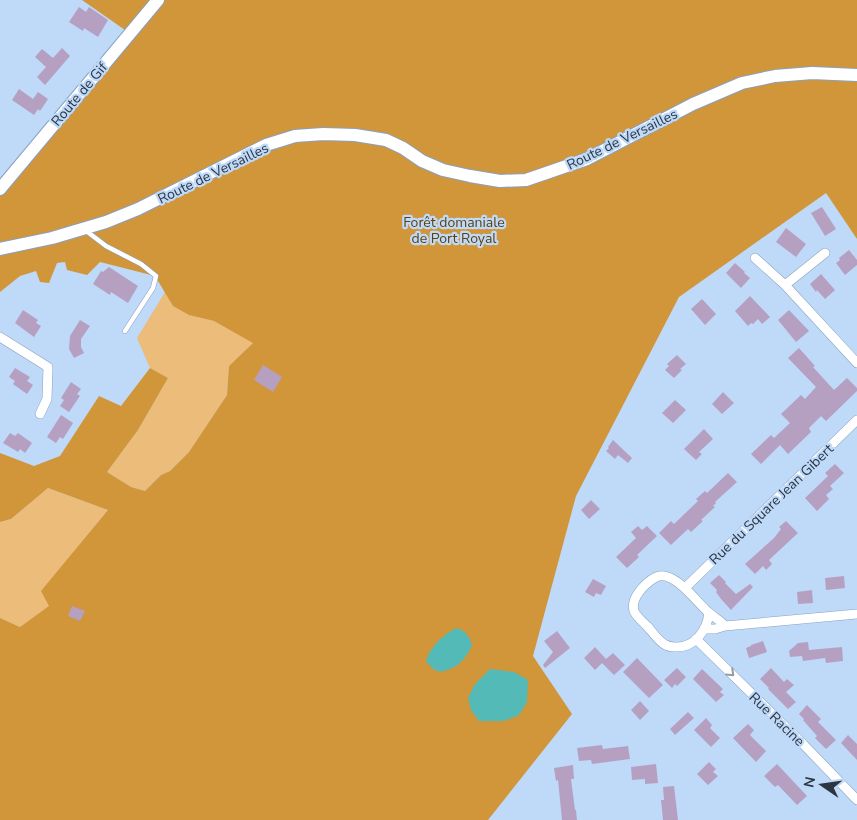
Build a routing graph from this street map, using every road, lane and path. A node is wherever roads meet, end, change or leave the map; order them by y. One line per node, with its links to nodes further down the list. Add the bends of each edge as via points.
1 (158, 0): 3 (main road, Route de Gif)
2 (857, 75): 4 (main road, Route de Versailles, via 812,73 742,83 693,104 587,159 526,180 500,181 443,170 386,140 355,134 295,136 266,145 138,210)
3 (0, 189)
4 (83, 229): 5 (main road, Route de Versailles); 9 (lane, via 156,276 153,288)
5 (0, 249)
6 (825, 252): 8 (street)
7 (755, 258): 8 (street)
8 (785, 285): 11 (street)
9 (125, 331)
10 (0, 338): 12 (street, via 48,367 47,399)
11 (857, 363)
12 (40, 414)
13 (857, 420): 14 (street, Rue du Square Jean Gibert)
14 (685, 588): 15 (street); 19 (street, via 661,575 636,595 633,604 635,613 665,645 689,645)
15 (708, 613): 17 (street); 18 (street)
16 (857, 614): 17 (street)
17 (725, 626): 18 (street)
18 (705, 629): 19 (street)
19 (696, 639): 20 (street, Rue Racine, one-way to 20)
20 (857, 800)

